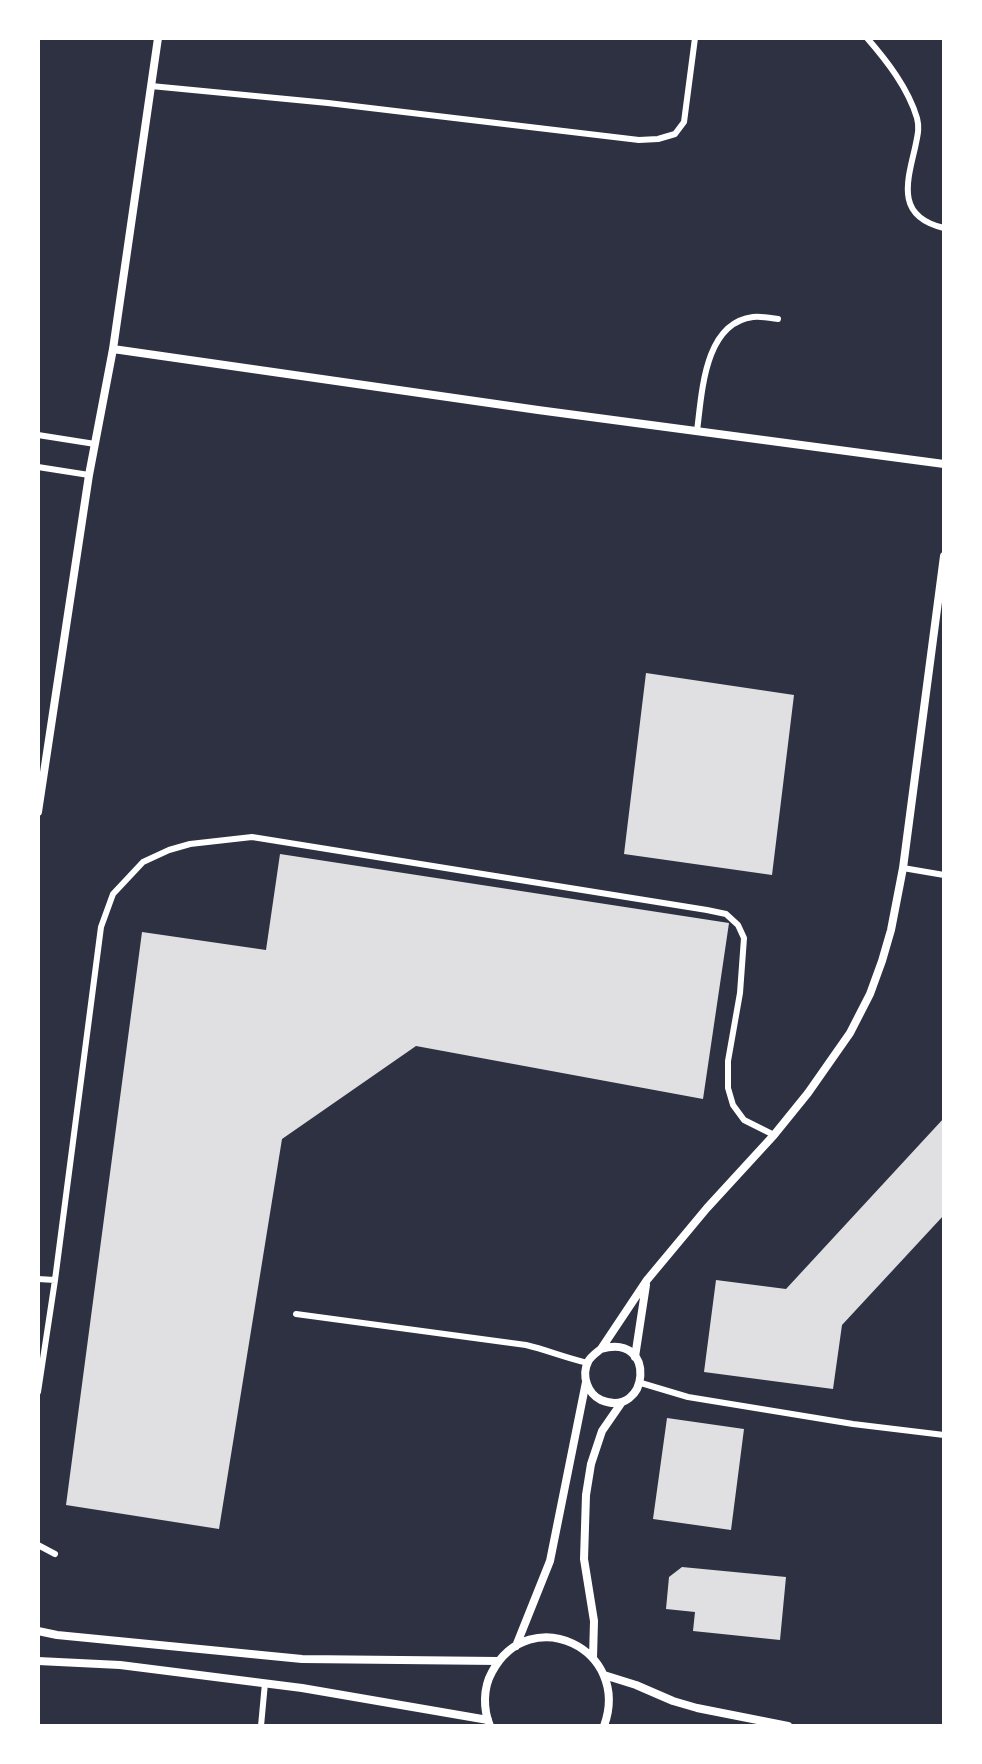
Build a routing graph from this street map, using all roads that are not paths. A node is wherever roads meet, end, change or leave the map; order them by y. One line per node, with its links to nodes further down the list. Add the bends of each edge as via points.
1 (158, 38): 4 (street)
2 (695, 38): 4 (lane, via 684,122 675,134 658,139)
3 (867, 38): 5 (lane, via 894,72 917,117 908,203 923,221)
4 (151, 86): 7 (street)
5 (944, 228)
6 (778, 319): 8 (lane, via 753,317 720,335 706,374)
7 (113, 349): 8 (street); 10 (street)
8 (697, 431): 11 (street)
9 (38, 435): 10 (lane)
10 (95, 444): 13 (street)
11 (944, 464)
12 (38, 467): 13 (lane)
13 (89, 475): 15 (street)
14 (944, 556): 17 (street)
15 (42, 750): 16 (street)
16 (38, 812)
17 (903, 868): 18 (lane); 19 (street, via 891,930 870,994 850,1033)
18 (944, 875)
19 (774, 1135): 21 (lane, via 744,1120 728,1088 744,938 726,914 252,837 190,844 143,862 113,894 101,927); 22 (street)
20 (38, 1279): 21 (lane)
21 (55, 1280): 29 (lane)
22 (647, 1280): 24 (street); 25 (street)
23 (296, 1314): 26 (lane, via 526,1345)
24 (601, 1349): 25 (street, via 620,1347); 26 (street)
25 (635, 1357): 28 (street)
26 (588, 1363): 27 (street)
27 (586, 1381): 30 (street, via 596,1397); 35 (street, via 550,1561)
28 (641, 1383): 30 (street); 31 (lane, via 688,1397)
29 (38, 1392)
30 (622, 1402): 36 (street, via 602,1431 586,1495 584,1559 594,1621)
31 (944, 1435)
32 (38, 1545): 33 (lane)
33 (55, 1554)
34 (38, 1631): 38 (street, via 302,1659)
35 (516, 1646): 36 (street, via 555,1638 579,1646); 38 (street)
36 (593, 1658): 39 (street)
37 (38, 1661): 40 (street)
38 (498, 1661): 41 (street, via 486,1685)
39 (604, 1675): 43 (street, via 610,1697); 44 (street, via 697,1708)
40 (265, 1683): 41 (street); 42 (lane)
41 (489, 1723)
42 (261, 1726)
43 (604, 1726)
44 (788, 1726)

